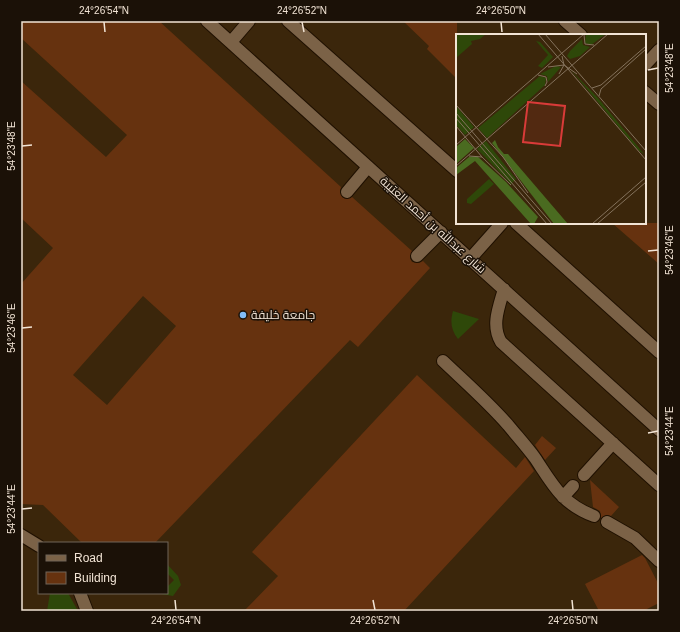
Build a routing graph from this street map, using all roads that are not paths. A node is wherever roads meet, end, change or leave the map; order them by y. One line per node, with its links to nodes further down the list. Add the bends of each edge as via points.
1 (207, 21): 6 (street, شارع عبدالله بن أحمد العتيبة)
2 (249, 21): 6 (street)
3 (288, 21): 12 (street)
4 (565, 21): 5 (street)
5 (580, 34)
6 (230, 42): 11 (street, شارع عبدالله بن أحمد العتيبة)
7 (659, 50): 8 (street)
8 (646, 64)
9 (646, 93): 10 (street)
10 (659, 104)
11 (368, 166): 13 (street); 16 (street, شارع عبدالله بن أحمد العتيبة)
12 (456, 170)
13 (347, 192)
14 (501, 224): 18 (street)
15 (517, 224): 20 (street)
16 (441, 232): 17 (street); 18 (street, شارع عبدالله بن أحمد العتيبة)
17 (418, 256)
18 (470, 258): 19 (street, شارع عبدالله بن أحمد العتيبة)
19 (504, 289): 22 (street, شارع عبدالله بن أحمد العتيبة); 23 (street, via 496,320 497,335)
20 (659, 352)
21 (443, 361): 27 (street, via 520,438)
22 (659, 430)
23 (613, 443): 24 (street); 26 (street)
24 (584, 475)
25 (573, 486): 27 (street)
26 (659, 486)
27 (563, 498): 28 (street, via 579,511)
28 (594, 516)
29 (608, 522): 32 (street, via 635,538)
30 (21, 535): 31 (street)
31 (38, 545)
32 (659, 561)
33 (80, 594): 34 (street)
34 (88, 611)

